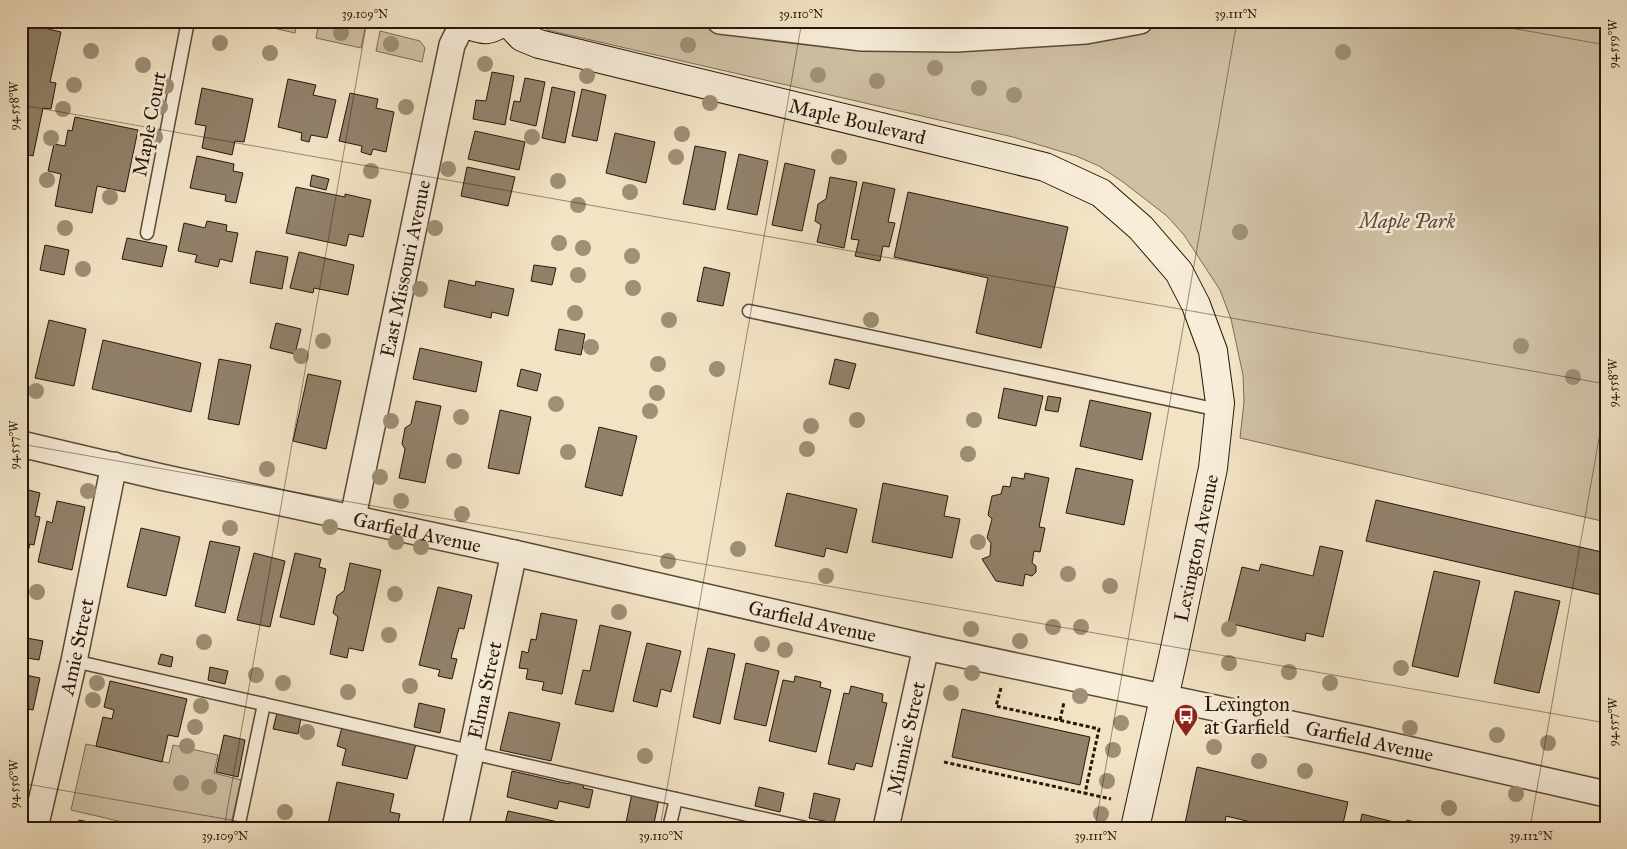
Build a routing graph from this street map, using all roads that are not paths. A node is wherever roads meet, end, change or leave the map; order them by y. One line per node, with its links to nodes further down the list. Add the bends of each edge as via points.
1 (188, 21): 6 (lane, Maple Court)
2 (506, 21): 5 (street, Maple Boulevard, via 494,29 478,30); 7 (street, Maple Boulevard, via 522,37 539,44 1045,167 1100,193 1142,228)
3 (720, 21): 4 (street, via 862,38 956,39 1086,31)
4 (1140, 21)
5 (461, 22): 12 (street, East Missouri Avenue, via 452,44)
6 (147, 233)
7 (1178, 272): 9 (street, Lexington Avenue, via 1196,305 1213,351)
8 (749, 311): 9 (lane)
9 (1219, 410): 16 (street, Lexington Avenue, via 1212,474)
10 (21, 444): 11 (street, Garfield Avenue)
11 (114, 465): 12 (street, Garfield Avenue); 15 (street, Amie Street)
12 (353, 517): 13 (street, Garfield Avenue)
13 (514, 553): 14 (street, Garfield Avenue); 18 (street, Elma Street)
14 (926, 647): 16 (street, Garfield Avenue); 26 (street, Minnie Street)
15 (74, 660): 17 (lane); 21 (street, Amie Street)
16 (1165, 696): 19 (street, Garfield Avenue); 27 (street, Lexington Avenue)
17 (264, 704): 18 (lane); 22 (lane)
18 (471, 753): 20 (lane); 23 (street, Elma Street)
19 (1606, 794)
20 (676, 799): 24 (lane); 25 (lane)
21 (36, 828)
22 (238, 828)
23 (455, 828)
24 (670, 828)
25 (806, 828)
26 (886, 828)
27 (1135, 828)

